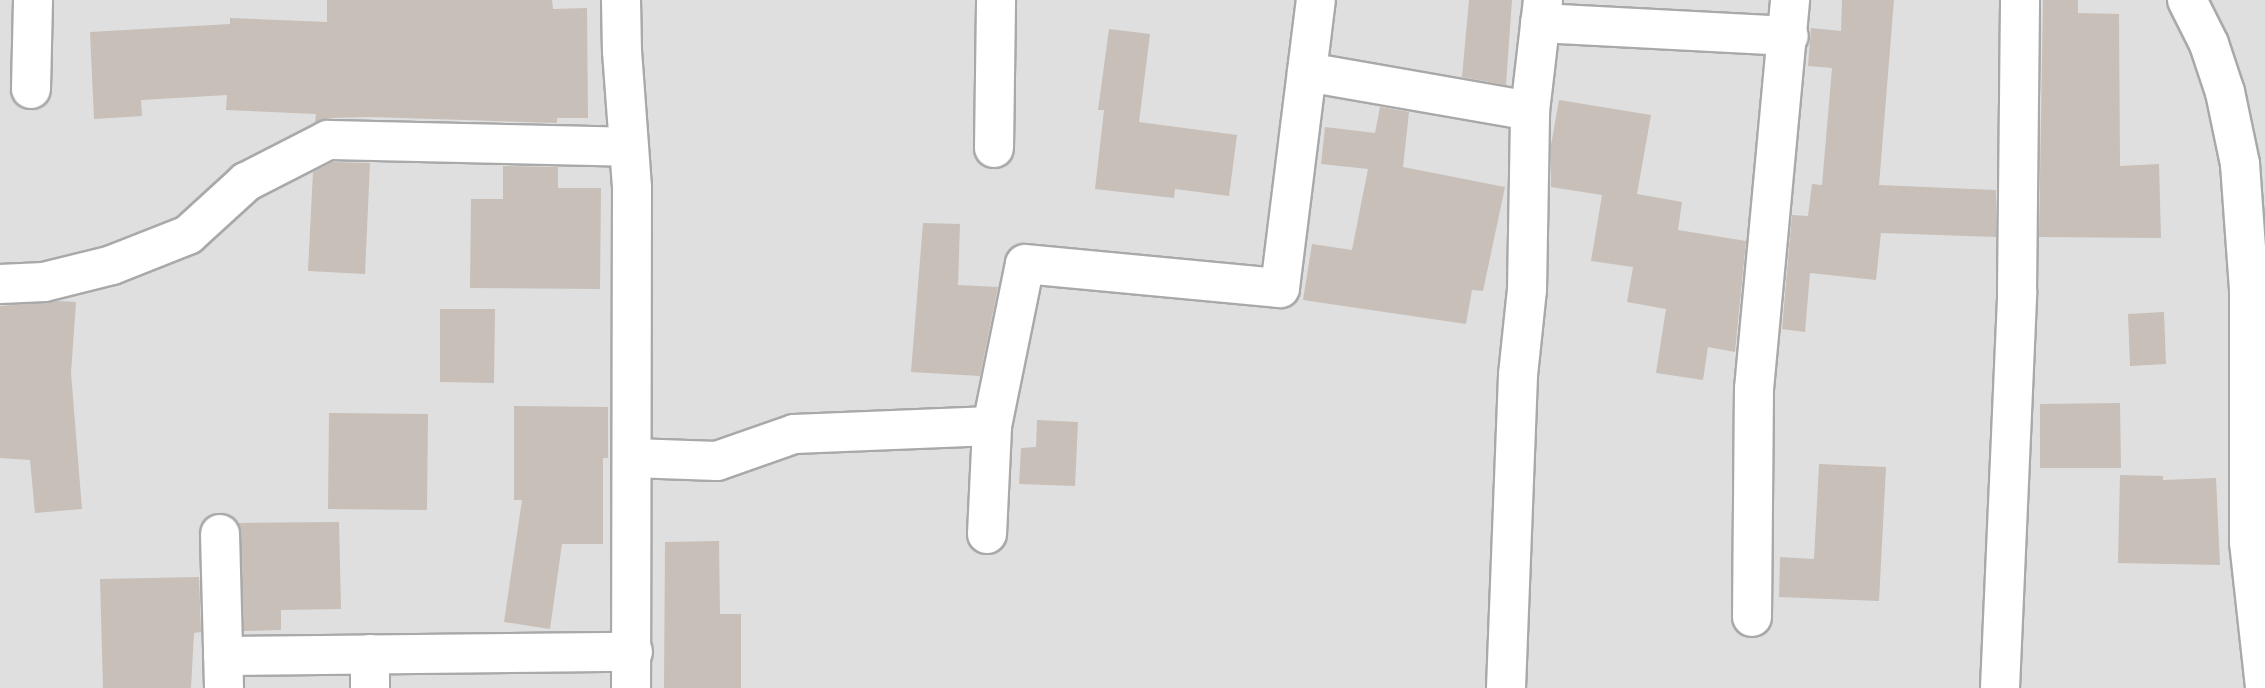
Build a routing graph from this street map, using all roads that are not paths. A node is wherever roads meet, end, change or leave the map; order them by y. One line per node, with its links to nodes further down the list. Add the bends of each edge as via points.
1 (33, 0): 10 (street)
2 (621, 0): 12 (street)
3 (996, 0): 13 (street)
4 (1316, 0): 9 (street)
5 (2020, 0): 26 (street, via 2017,291)
6 (2187, 0): 15 (street, via 2209,44 2228,104)
7 (1542, 12): 8 (street); 11 (street)
8 (1790, 18): 21 (street, via 1754,389)
9 (1307, 72): 11 (street); 16 (street, via 1280,288 1025,264)
10 (31, 89)
11 (1530, 111): 25 (street, via 1527,289 1518,375)
12 (629, 148): 14 (street, via 328,140 246,182 188,234 112,265 44,282); 17 (street)
13 (994, 148)
14 (0, 284)
15 (2257, 288): 20 (street)
16 (992, 426): 17 (street, via 794,434 717,461); 19 (street)
17 (632, 458): 22 (street)
18 (220, 534): 24 (street)
19 (987, 534)
20 (2257, 541): 27 (street)
21 (1752, 617)
22 (632, 670): 23 (street)
23 (370, 671): 24 (street)
24 (224, 672)
25 (1506, 688)
26 (2000, 688)
27 (2265, 688)

